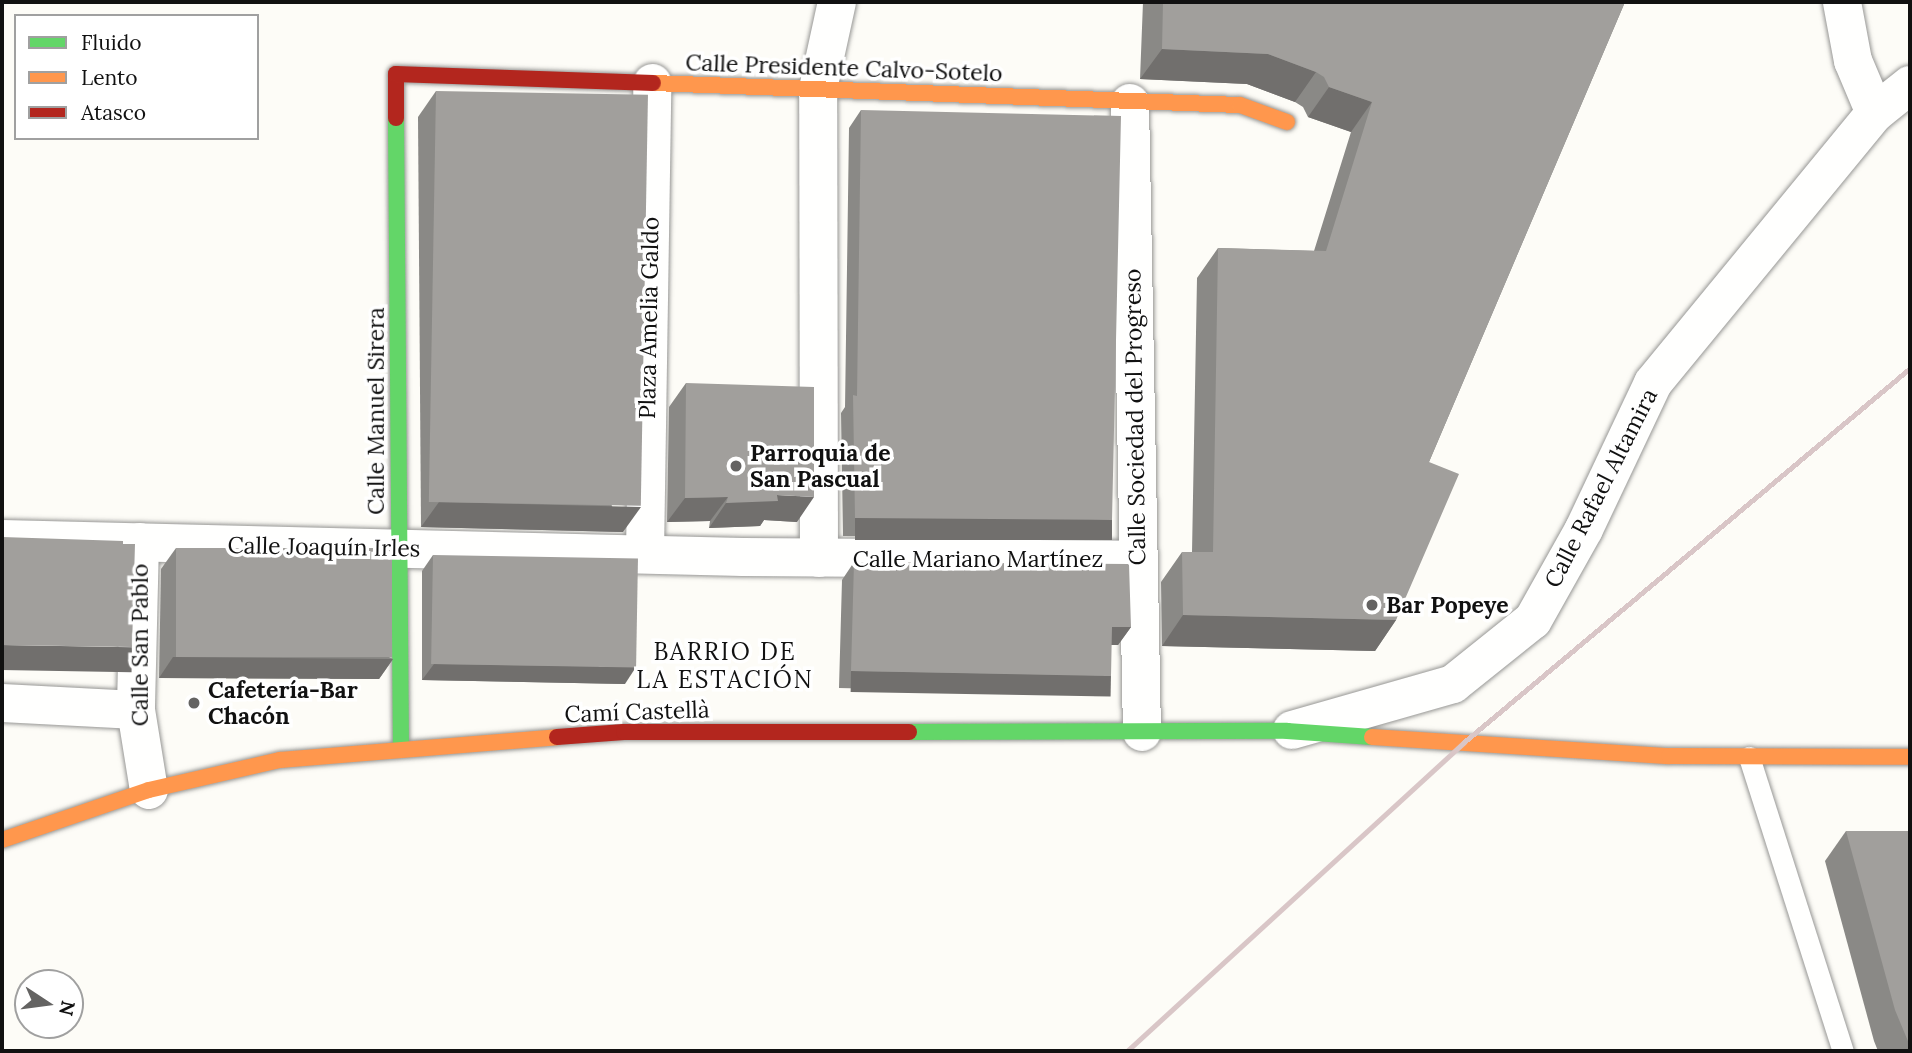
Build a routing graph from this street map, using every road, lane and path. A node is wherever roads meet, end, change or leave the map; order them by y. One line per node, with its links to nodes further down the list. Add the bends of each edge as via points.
1 (836, 2): 6 (street)
2 (1842, 2): 8 (street, via 1853,61)
3 (396, 74): 4 (street, Calle Presidente Calvo-Sotelo); 12 (street, Calle Manuel Sirera)
4 (652, 83): 6 (street, Calle Presidente Calvo-Sotelo); 13 (street, Plaza Amelia Galdo)
5 (1910, 85): 8 (street, Calle Rafael Altamira)
6 (818, 89): 7 (street, Calle Presidente Calvo-Sotelo); 14 (street)
7 (1130, 103): 9 (street, Calle Presidente Calvo-Sotelo, via 1240,105); 15 (street, Calle Sociedad del Progreso)
8 (1875, 113): 18 (street, Calle Rafael Altamira, via 1653,383 1584,529 1533,620 1453,684)
9 (1287, 122)
10 (2, 539): 11 (street, Calle Joaquín Irles)
11 (140, 542): 12 (street, Calle Joaquín Irles); 17 (street, Calle San Pablo)
12 (400, 548): 13 (street, Calle Joaquín Irles); 20 (street, Calle Manuel Sirera)
13 (645, 554): 14 (street, Calle Joaquín Irles)
14 (818, 558): 15 (street, Calle Mariano Martínez)
15 (1138, 560): 19 (street, Calle Sociedad del Progreso)
16 (2, 703): 17 (street)
17 (136, 710): 23 (street, Calle San Pablo)
18 (1287, 731): 19 (street, Camí Castellà); 21 (street, Camí Castellà)
19 (1142, 732): 20 (street, Camí Castellà, via 624,732)
20 (401, 748): 23 (street, Camí Castellà, via 280,760)
21 (1749, 757): 22 (street, Camí Castellà); 25 (lane)
22 (1910, 757)
23 (149, 790): 24 (street, Camí Castellà)
24 (2, 840)
25 (1843, 1051)

